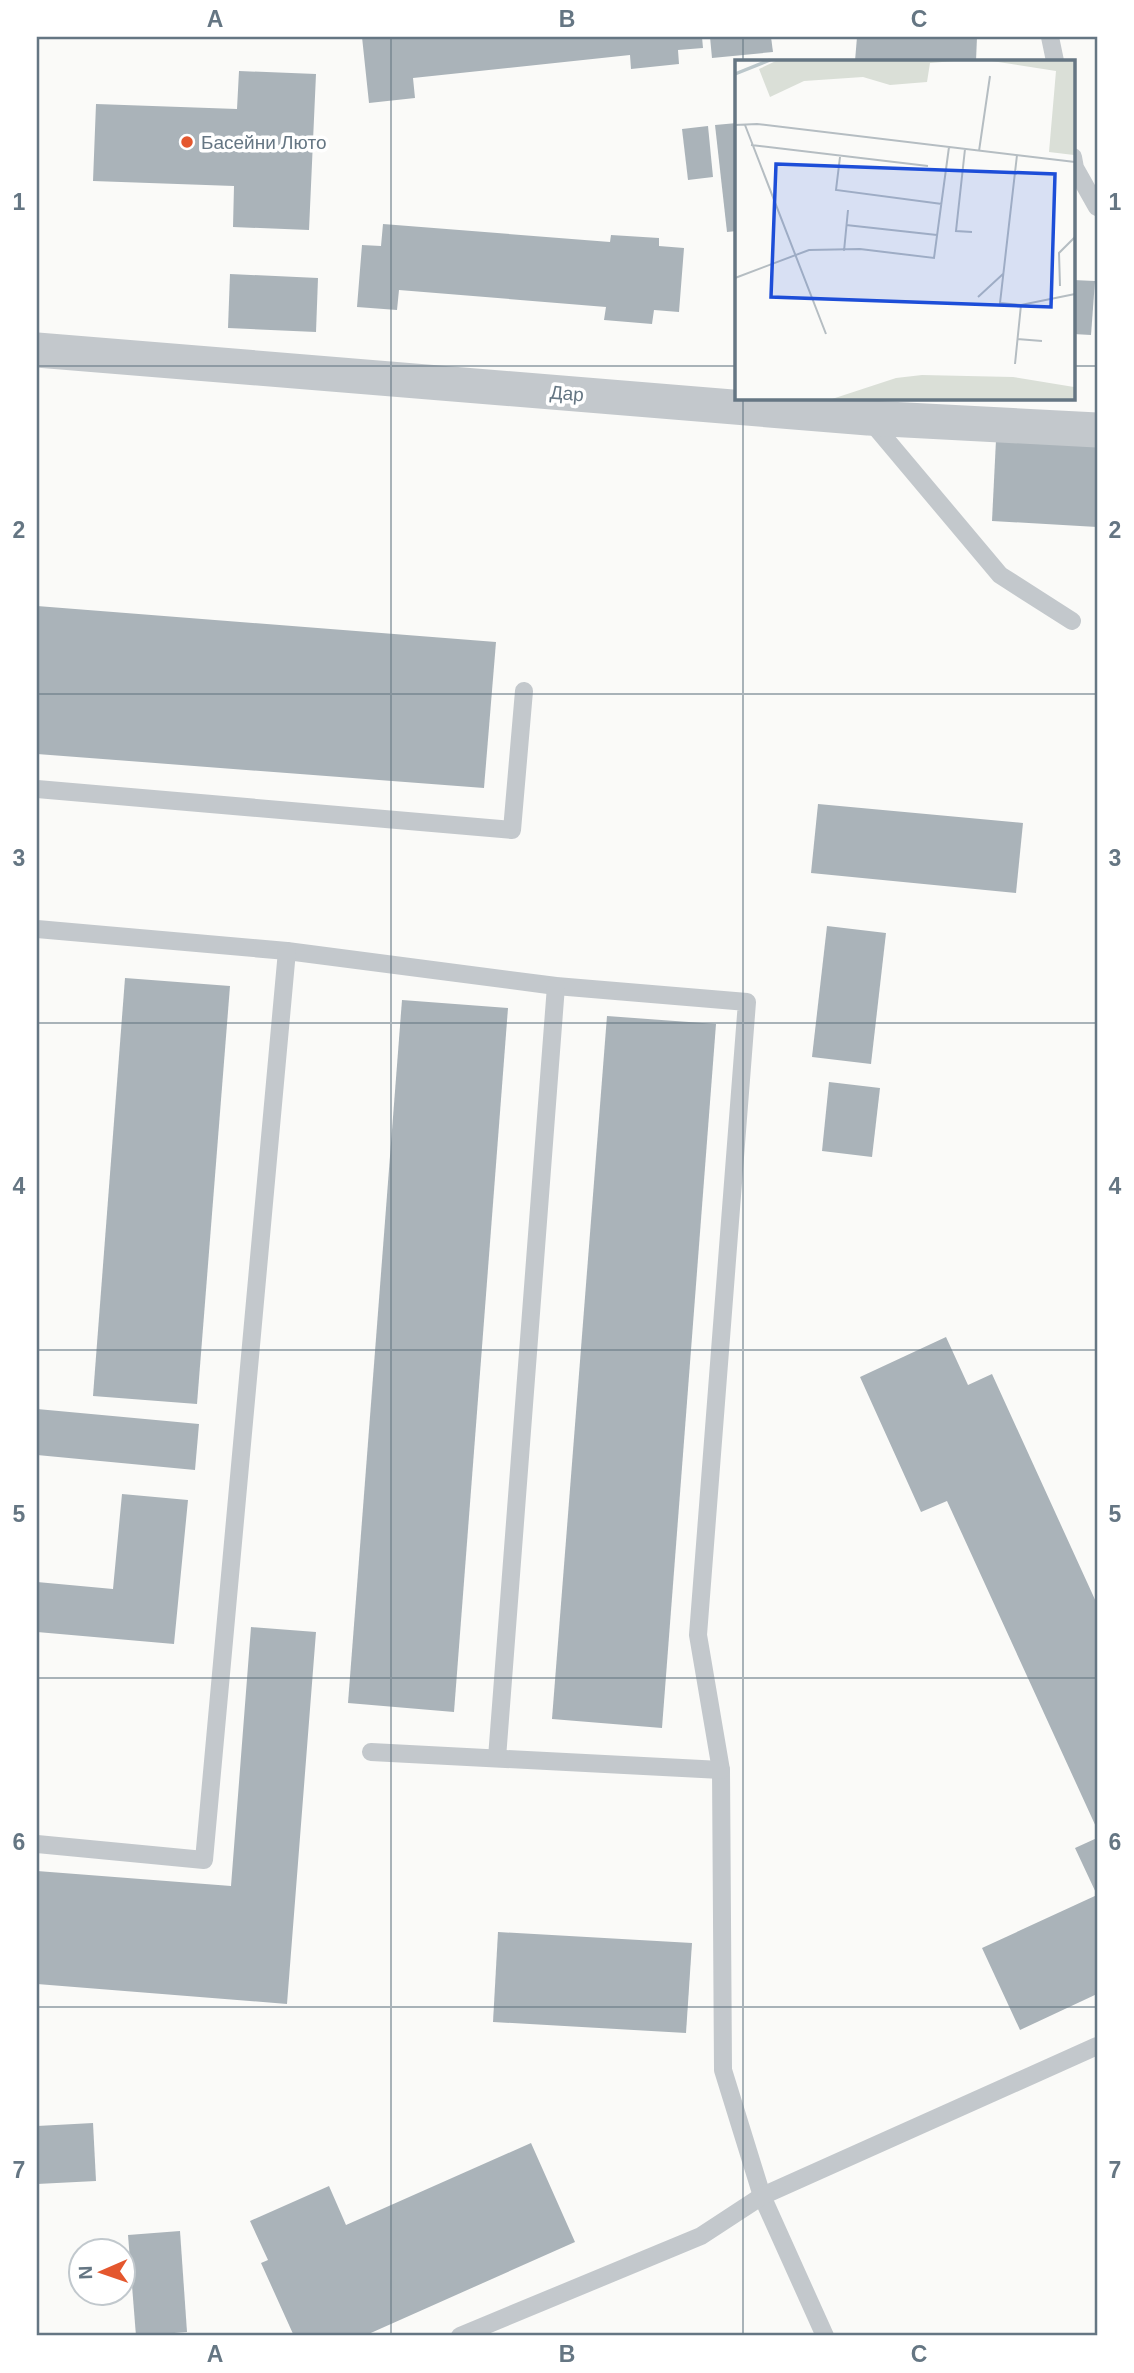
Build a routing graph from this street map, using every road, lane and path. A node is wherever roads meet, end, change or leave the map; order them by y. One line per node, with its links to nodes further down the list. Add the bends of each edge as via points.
1 (1050, 37): 2 (lane)
2 (1055, 60)
3 (1074, 162): 4 (lane)
4 (1097, 207)
5 (37, 350): 6 (street, Дар)
6 (868, 418): 7 (street, Дар); 8 (lane, via 1000,575)
7 (1097, 430)
8 (1072, 621)
9 (524, 691): 10 (lane, via 512,830)
10 (37, 789)
11 (37, 929): 12 (lane)
12 (287, 951): 13 (lane); 17 (lane, via 204,1860)
13 (556, 986): 15 (lane); 16 (lane, via 747,1002 698,1635)
14 (371, 1752): 15 (lane)
15 (497, 1758): 16 (lane)
16 (721, 1770): 19 (lane, via 723,2070)
17 (37, 1843)
18 (1097, 2046): 19 (lane)
19 (762, 2196): 20 (lane, via 701,2236); 21 (lane)
20 (460, 2336)
21 (825, 2336)

